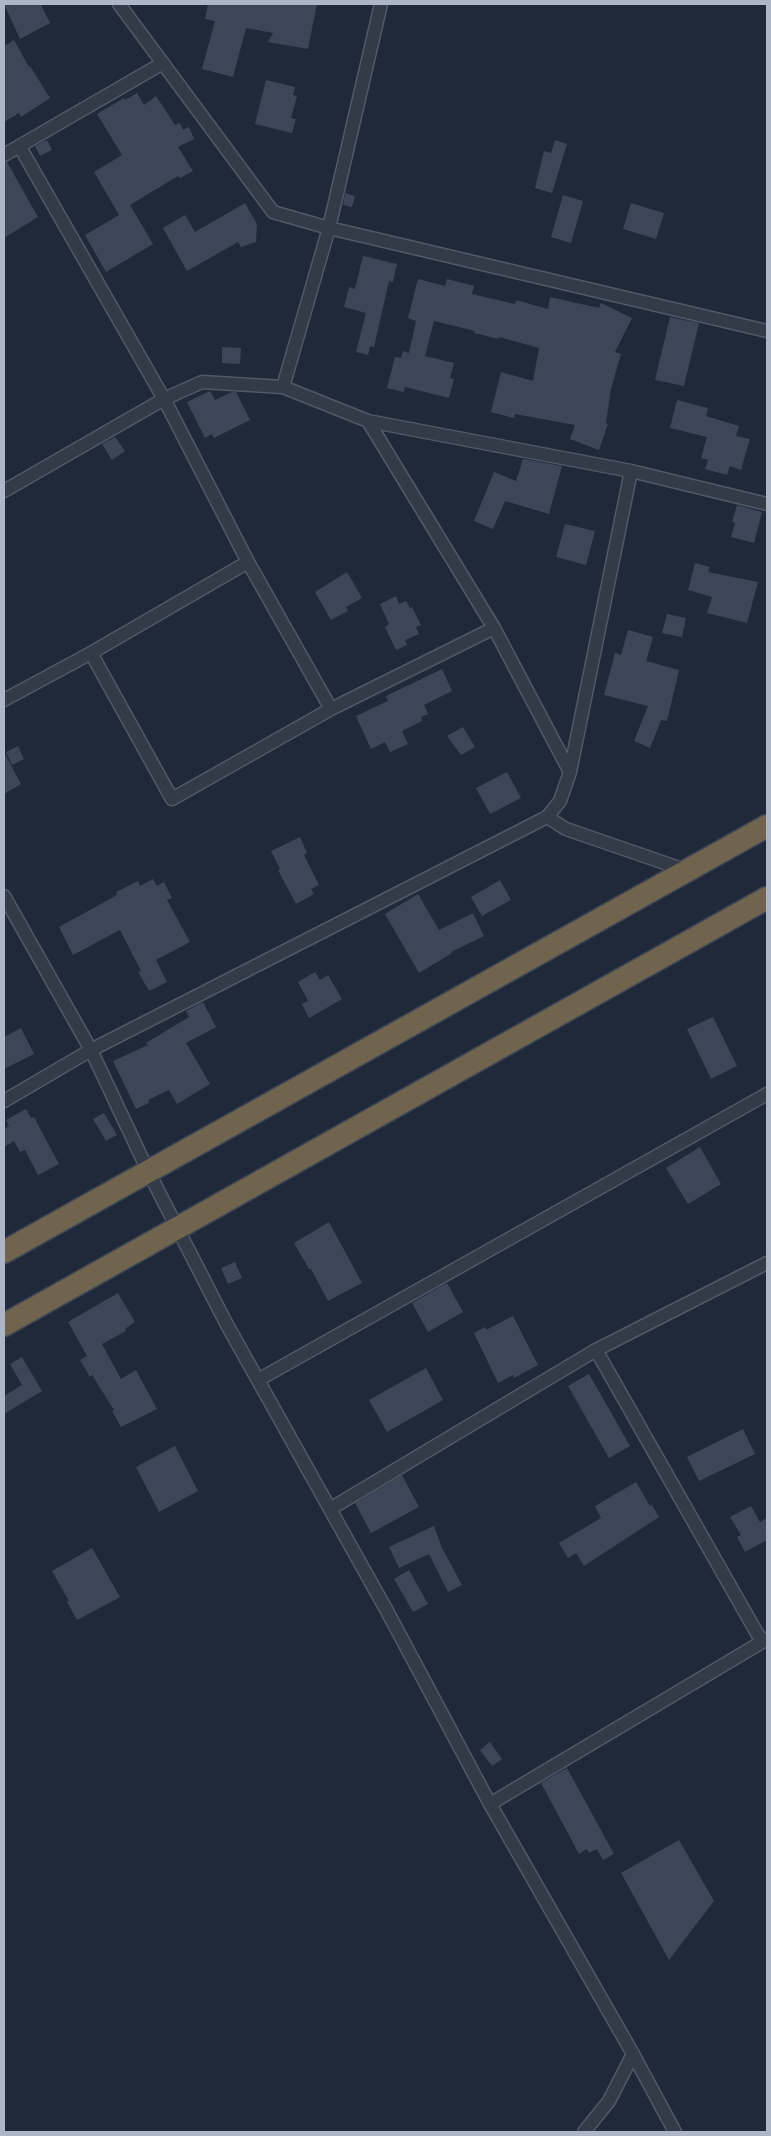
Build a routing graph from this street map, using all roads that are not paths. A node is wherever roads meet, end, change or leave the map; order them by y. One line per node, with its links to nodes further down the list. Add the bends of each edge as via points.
1 (119, 4): 3 (street)
2 (381, 4): 6 (street)
3 (164, 63): 4 (street); 6 (street, via 274,212)
4 (20, 147): 5 (street); 9 (street)
5 (4, 155)
6 (329, 228): 7 (street); 8 (street)
7 (767, 331)
8 (283, 387): 9 (street, via 202,382); 10 (street)
9 (164, 399): 12 (street); 14 (street)
10 (368, 421): 11 (street); 15 (street)
11 (631, 471): 13 (street); 19 (street)
12 (4, 491)
13 (767, 504)
14 (248, 562): 16 (street); 18 (street)
15 (494, 628): 18 (street); 19 (street)
16 (91, 652): 17 (street); 18 (street, via 172,799)
17 (4, 700)
18 (332, 709)
19 (570, 772): 20 (street, via 560,801)
20 (547, 817): 22 (street, via 566,829); 25 (street)
21 (767, 826): 22 (highway)
22 (688, 871): 28 (highway)
23 (4, 896): 25 (street)
24 (767, 898): 29 (highway)
25 (91, 1050): 27 (street); 28 (street)
26 (767, 1094): 34 (street)
27 (4, 1101)
28 (148, 1171): 29 (street); 30 (highway)
29 (177, 1228): 32 (highway); 34 (street)
30 (4, 1252)
31 (767, 1264): 33 (street)
32 (4, 1324)
33 (596, 1350): 35 (street); 36 (street)
34 (258, 1380): 35 (street)
35 (330, 1509): 37 (street)
36 (765, 1640): 37 (street)
37 (490, 1804): 38 (street)
38 (633, 2054): 39 (street, via 609,2101); 40 (street)
39 (584, 2132)
40 (675, 2132)

